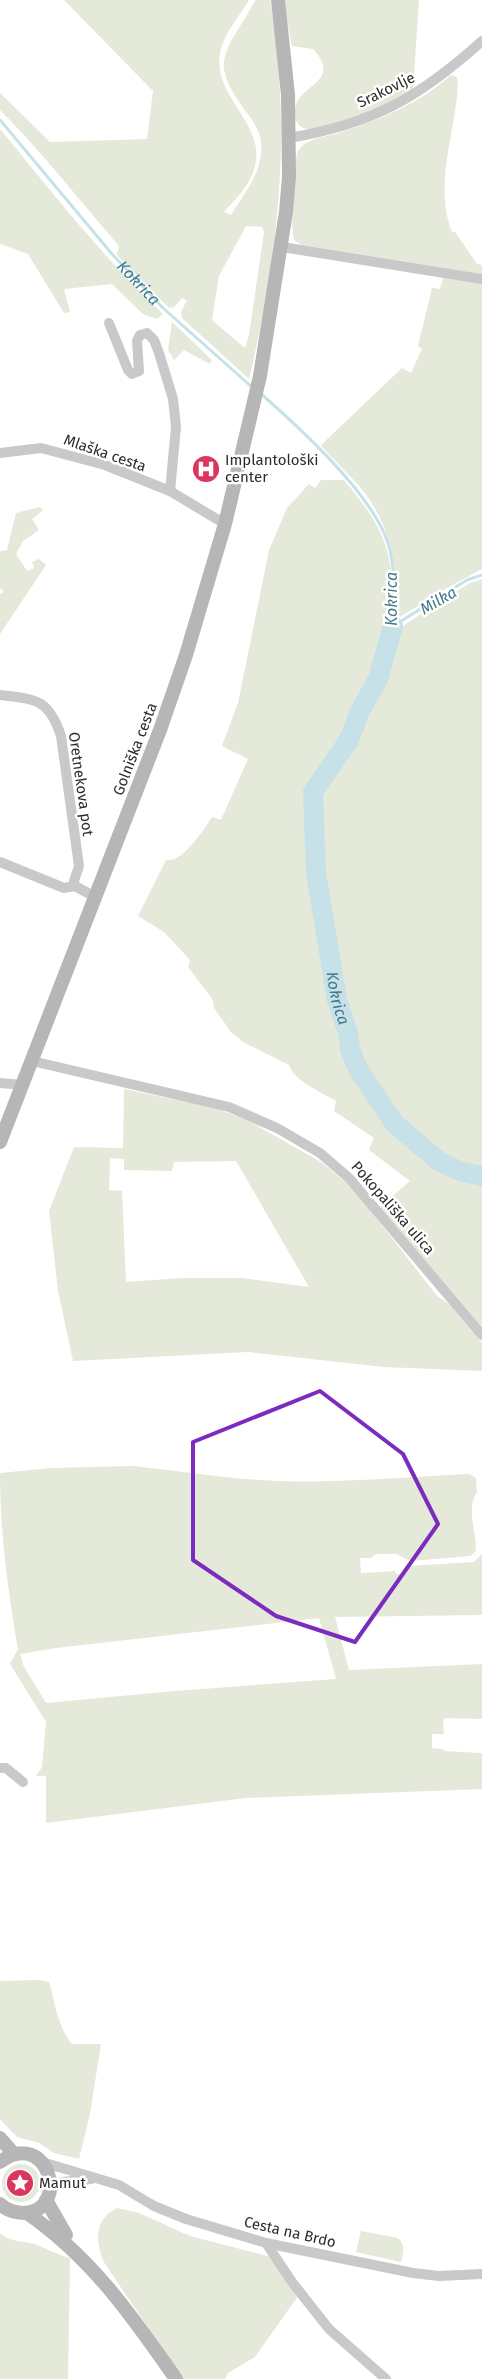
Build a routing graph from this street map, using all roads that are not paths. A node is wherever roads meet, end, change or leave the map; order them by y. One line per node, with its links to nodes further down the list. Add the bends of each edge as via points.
1 (278, 0): 3 (main road, Golniška cesta, via 285,55)
2 (482, 41): 3 (street, Srakovlje, via 418,93 364,119 324,132)
3 (289, 138): 4 (main road, Golniška cesta, via 288,194)
4 (282, 247): 5 (street); 9 (main road, Golniška cesta, via 260,376)
5 (482, 279)
6 (110, 323): 8 (street, via 132,374 138,371 137,341 140,335 147,333 160,353 173,399 176,426)
7 (0, 453): 8 (street, Mlaška cesta, via 41,448 57,451 105,465)
8 (170, 491): 9 (street, Mlaška cesta)
9 (226, 524): 13 (main road, Golniška cesta, via 167,712)
10 (0, 695): 12 (street, Oretnekova pot, via 26,698 46,706 55,719 61,736 79,866)
11 (0, 862): 12 (street, via 64,888)
12 (75, 886): 13 (street)
13 (95, 897): 14 (main road, Golniška cesta)
14 (32, 1061): 16 (main road, Golniška cesta); 18 (street, Pokopališka ulica, via 229,1107 277,1128 320,1153 349,1178)
15 (0, 1083): 16 (street)
16 (23, 1085): 17 (main road, Golniška cesta)
17 (0, 1142)
18 (482, 1335)
19 (0, 1768): 20 (street, via 6,1768)
20 (23, 1782)
21 (0, 2138): 22 (main road)
22 (14, 2154): 23 (main road); 24 (main road, via 24,2154)
23 (0, 2162)
24 (42, 2162): 25 (street, Cesta na Brdo); 26 (main road, via 51,2179)
25 (102, 2179): 26 (street, via 62,2182); 29 (street, Cesta na Brdo, via 186,2219)
26 (48, 2195): 28 (main road, via 38,2208); 30 (main road, via 56,2220)
27 (0, 2204): 28 (main road, via 16,2213)
28 (27, 2212): 30 (main road)
29 (266, 2242): 31 (street, Cesta na Brdo, via 412,2274); 33 (street, via 329,2329)
30 (79, 2254): 32 (main road, via 127,2309)
31 (482, 2274)
32 (176, 2379)
33 (386, 2379)

